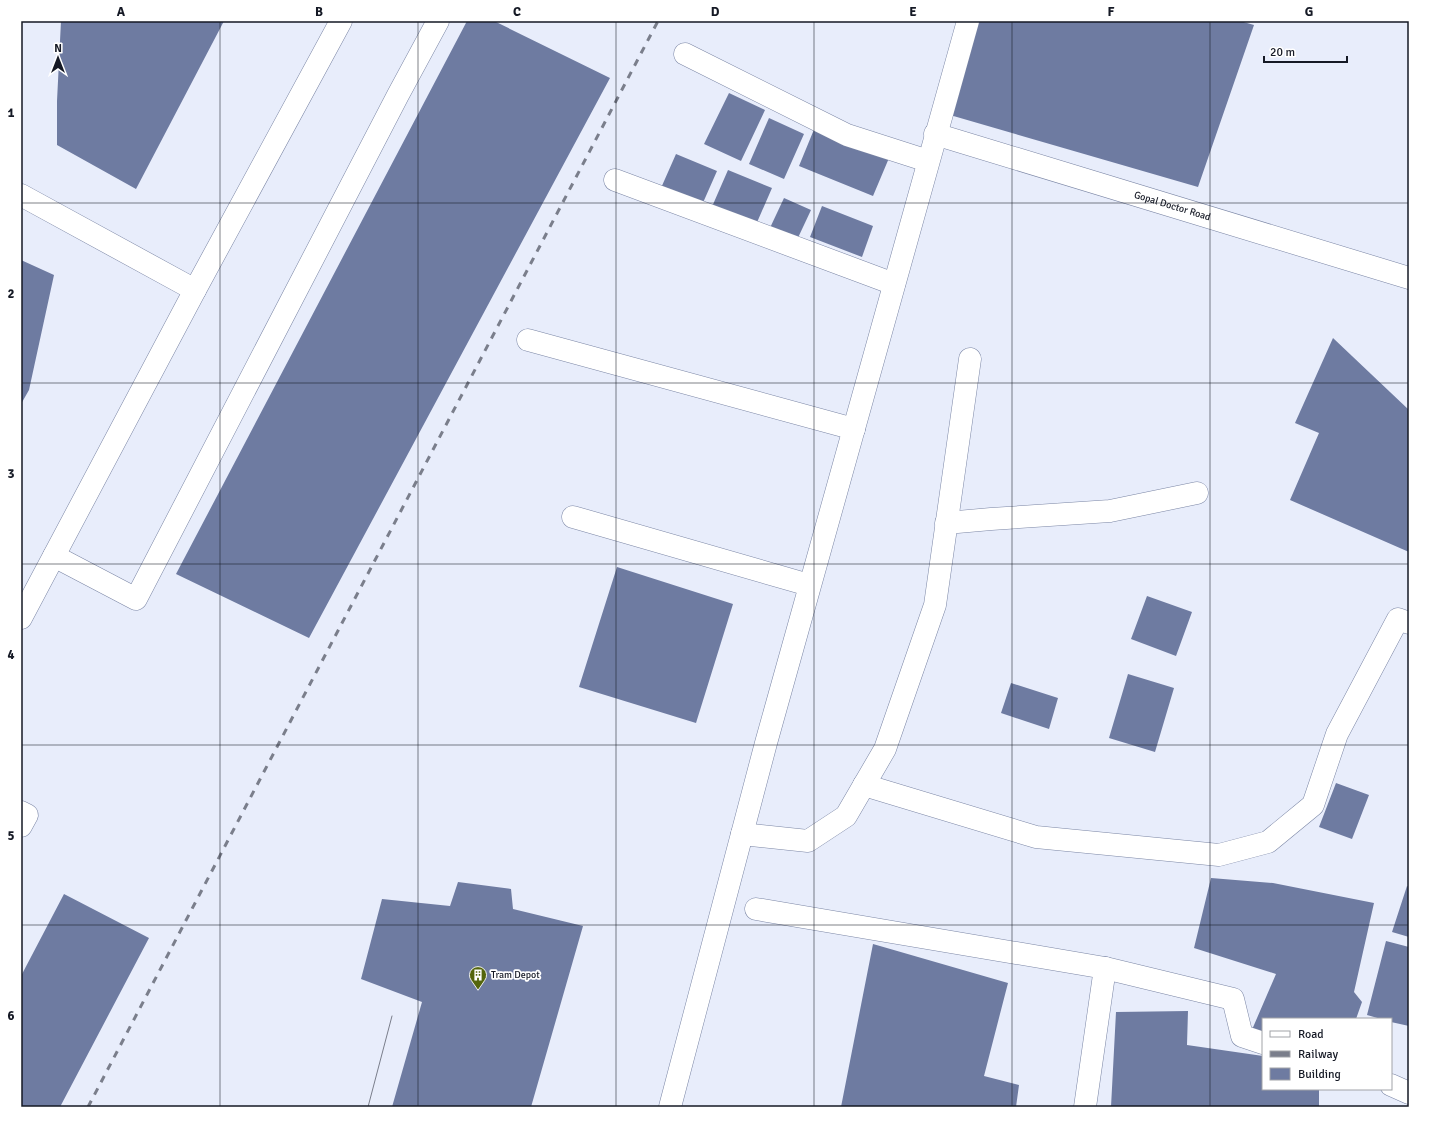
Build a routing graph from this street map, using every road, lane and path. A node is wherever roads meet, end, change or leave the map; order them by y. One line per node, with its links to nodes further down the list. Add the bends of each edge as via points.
1 (341, 21): 11 (street)
2 (438, 21): 18 (street, via 136,599)
3 (968, 21): 5 (street)
4 (685, 54): 6 (street, via 847,135)
5 (935, 134): 6 (street); 9 (street, Gopal Doctor Road)
6 (928, 161): 10 (street)
7 (615, 180): 10 (street)
8 (21, 194): 11 (street)
9 (1409, 278)
10 (894, 284): 14 (street)
11 (195, 290): 18 (street)
12 (528, 340): 14 (street)
13 (970, 359): 17 (street)
14 (854, 429): 19 (street)
15 (1197, 493): 17 (street, via 1110,510)
16 (573, 517): 19 (street)
17 (946, 524): 22 (street, via 935,605 885,749)
18 (54, 556): 20 (street)
19 (810, 585): 25 (street)
20 (21, 618)
21 (1409, 622): 22 (street, via 1398,619 1341,727 1313,805 1268,842 1219,855 1036,837)
22 (864, 786): 25 (street, via 846,816 808,841)
23 (21, 812): 24 (street, via 27,815)
24 (21, 826)
25 (742, 834): 31 (street)
26 (756, 909): 27 (street)
27 (1105, 968): 28 (street, via 1233,999 1242,1036); 32 (street)
28 (1262, 1043)
29 (1392, 1085): 30 (street)
30 (1409, 1092)
31 (670, 1107)
32 (1085, 1107)

